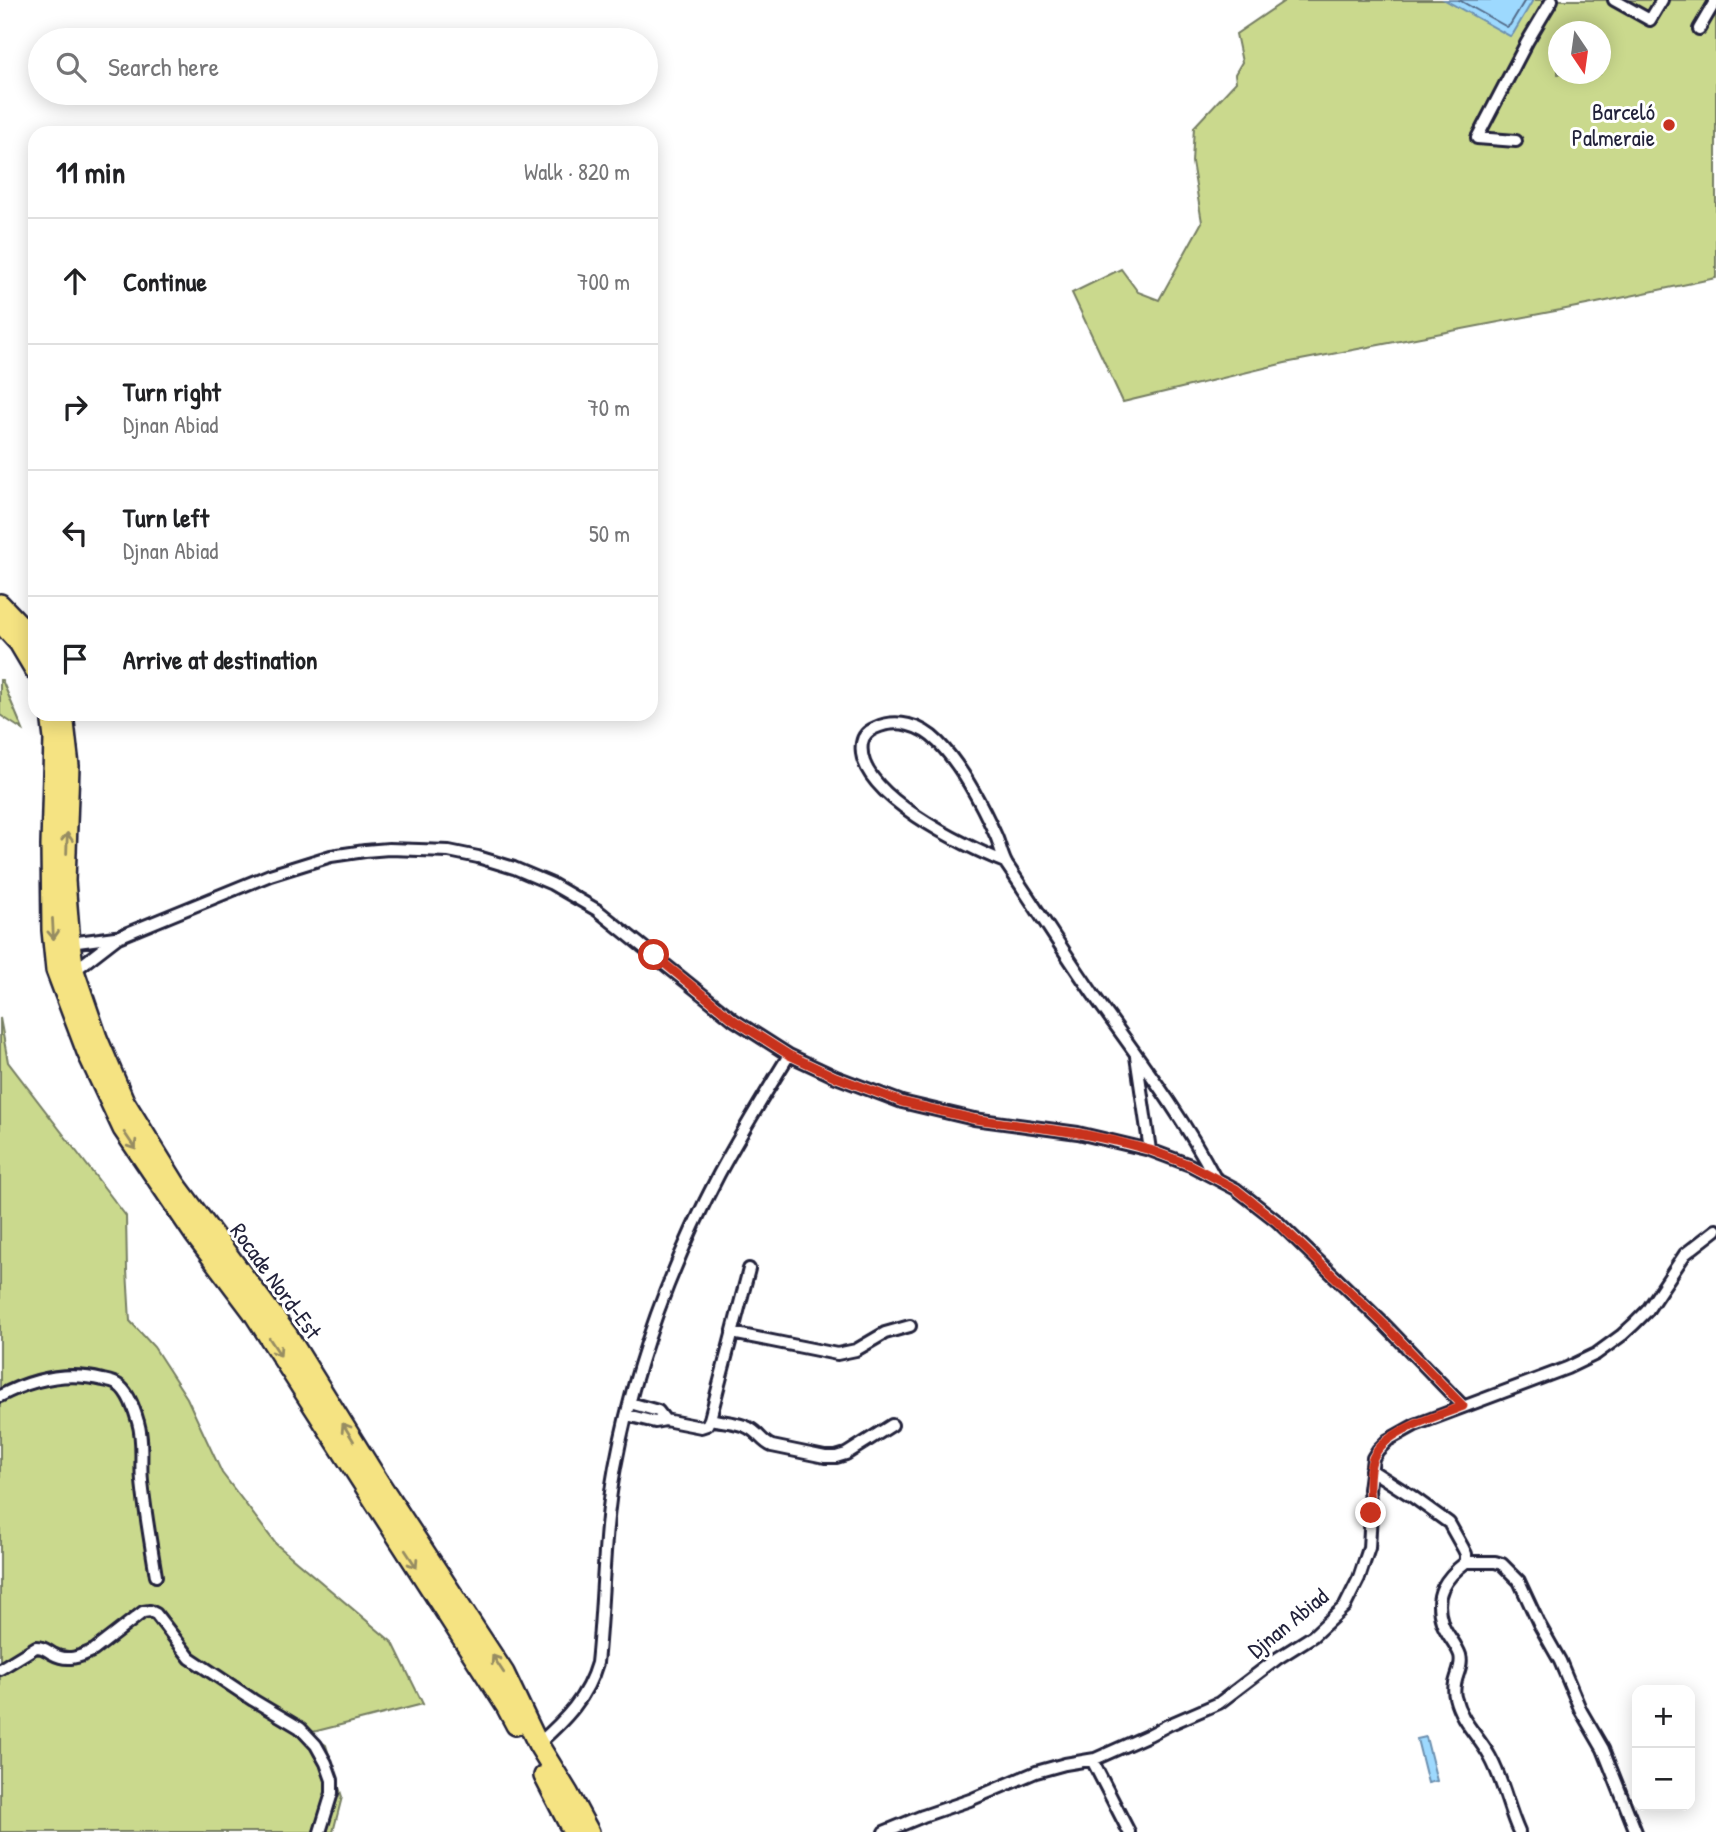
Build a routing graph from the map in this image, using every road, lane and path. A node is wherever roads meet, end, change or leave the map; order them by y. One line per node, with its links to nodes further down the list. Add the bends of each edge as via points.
1 (1552, 0): 6 (street, via 1477,138)
2 (1614, 0): 3 (street, via 1650,20)
3 (1662, 0)
4 (1716, 0): 5 (street)
5 (1699, 29)
6 (1516, 141)
7 (0, 604): 9 (highway)
8 (0, 622): 10 (highway)
9 (28, 635)
10 (28, 658)
11 (52, 721): 39 (highway, Rocade Nord-Est, one-way to 39, via 56,970 123,1129 253,1312 506,1706)
12 (64, 721): 15 (highway, Rocade Nord-Est, one-way to 12, via 65,881 69,766)
13 (1005, 862): 13 (street, via 967,783 935,739 900,723 880,726 865,735 863,757 880,788 929,824); 17 (street)
14 (118, 937): 15 (street); 16 (street); 18 (street, via 270,875 331,856 389,849 478,857 533,875 597,910 734,1020)
15 (70, 943): 16 (highway, Rocade Nord-Est)
16 (74, 971): 36 (highway, Rocade Nord-Est, one-way to 16, via 504,1673 288,1336 176,1185 124,1101)
17 (1136, 1054): 19 (street); 20 (street, via 1176,1110)
18 (789, 1055): 19 (street, via 902,1102); 26 (street, via 724,1166 671,1276)
19 (1150, 1150): 20 (street)
20 (1215, 1178): 27 (street, via 1276,1221)
21 (1716, 1230): 27 (street, Djnan Abiad, via 1685,1254 1634,1324 1596,1354)
22 (749, 1269): 24 (street)
23 (910, 1326): 24 (street, via 837,1354)
24 (732, 1333): 29 (street)
25 (0, 1396): 34 (street, via 22,1386 75,1375 121,1387 138,1420)
26 (630, 1403): 28 (street); 30 (street, via 658,1411)
27 (1463, 1406): 32 (street, Djnan Abiad, via 1388,1440 1373,1458)
28 (627, 1415): 30 (street); 36 (street, via 607,1517 597,1663 582,1698)
29 (710, 1419): 30 (street, via 701,1427); 31 (street, via 747,1427 772,1446 830,1458 846,1454)
30 (665, 1420)
31 (892, 1425)
32 (1371, 1470): 33 (street, via 1449,1523); 37 (street, Djnan Abiad, via 1368,1548 1345,1606 1313,1636 1219,1703)
33 (1466, 1562): 43 (street, via 1453,1572 1440,1597 1442,1623 1460,1655 1455,1696 1497,1771); 44 (street, via 1502,1564 1519,1581 1603,1749)
34 (156, 1576)
35 (0, 1669): 38 (street, via 36,1647 59,1657 85,1655 143,1612 156,1614 190,1658 300,1728 316,1745 332,1780)
36 (538, 1744): 40 (highway, Rocade Nord-Est)
37 (1092, 1760): 41 (street, Djnan Abiad, via 1036,1772); 42 (street)
38 (320, 1832)
39 (573, 1832)
40 (589, 1832)
41 (884, 1832)
42 (1129, 1832)
43 (1519, 1832)
44 (1636, 1832)

